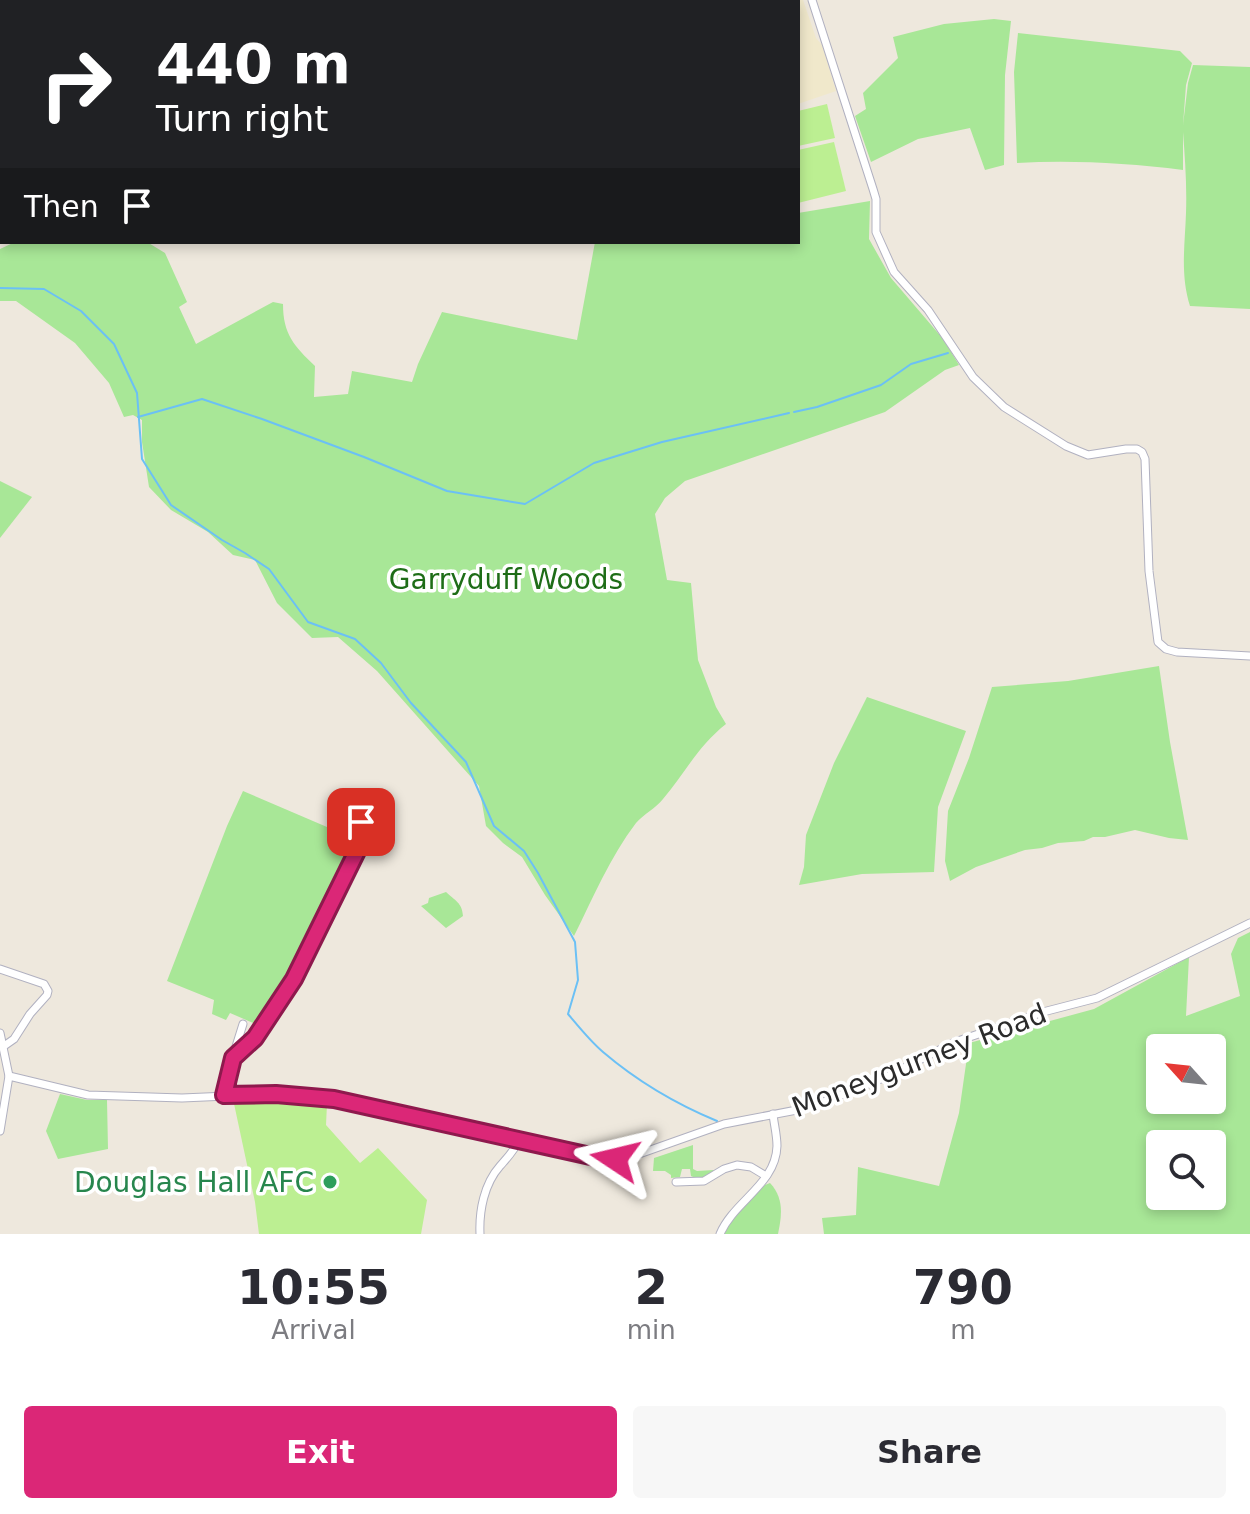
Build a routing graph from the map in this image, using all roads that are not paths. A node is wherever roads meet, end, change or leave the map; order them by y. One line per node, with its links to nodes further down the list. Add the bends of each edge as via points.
1 (812, 0): 2 (street, via 876,199 878,239 894,272 928,310 973,377 1004,407 1088,455 1142,452 1158,642 1177,652)
2 (1250, 656)
3 (353, 814): 9 (street, via 361,822 363,839 327,914 284,995 255,1038)
4 (1250, 923): 12 (street, Moneygurney Road, via 1097,998 972,1035 821,1103)
5 (0, 969): 8 (street, via 44,984 48,991)
6 (243, 1024): 9 (street)
7 (0, 1033): 8 (street)
8 (4, 1046): 10 (street)
9 (233, 1058): 11 (street)
10 (9, 1076): 11 (street, Moneygurney Road, via 88,1095); 13 (street)
11 (224, 1095): 14 (street, Moneygurney Road, via 318,1096)
12 (773, 1114): 14 (street, Moneygurney Road, via 724,1124 625,1159); 16 (street, via 777,1148)
13 (0, 1131)
14 (519, 1140): 19 (street, via 487,1187)
15 (686, 1171): 18 (street)
16 (766, 1176): 18 (street, via 737,1165 704,1181); 20 (street)
17 (676, 1182): 18 (street)
18 (686, 1182)
19 (480, 1234)
20 (720, 1234)

